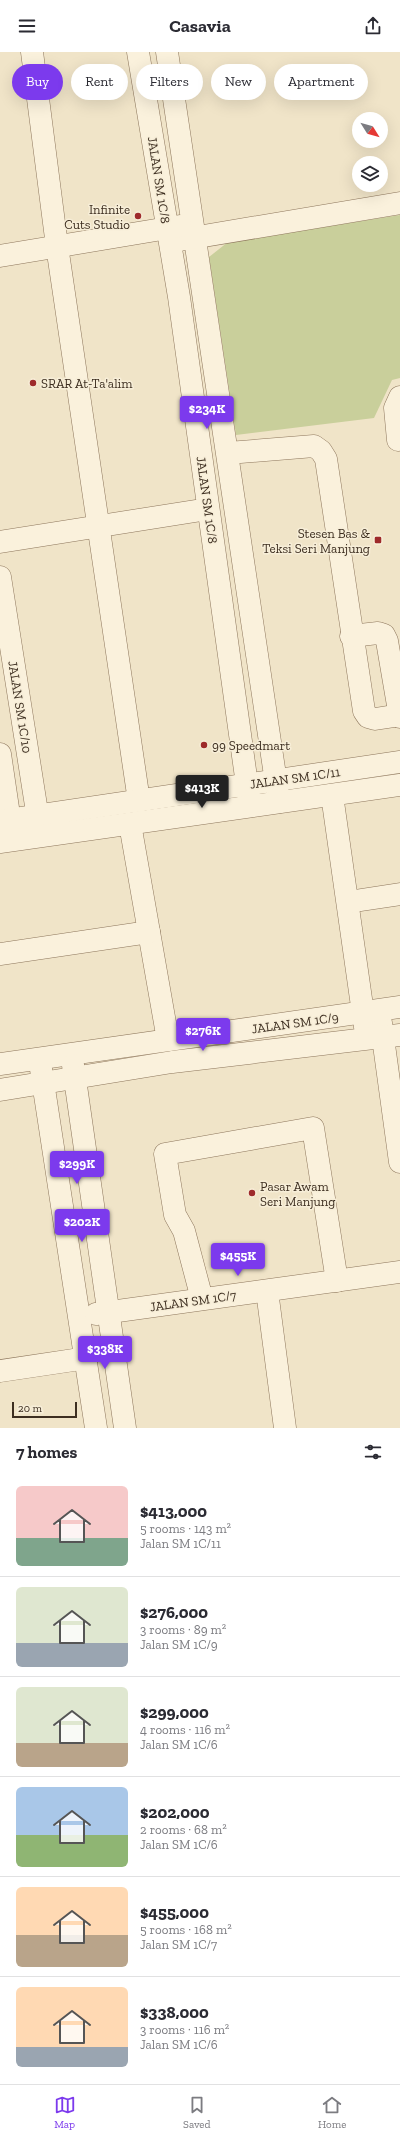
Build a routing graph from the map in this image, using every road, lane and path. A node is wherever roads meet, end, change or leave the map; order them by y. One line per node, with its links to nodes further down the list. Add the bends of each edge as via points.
1 (32, 52): 7 (street)
2 (138, 52): 6 (street, JALAN SM 1C/8)
3 (168, 52): 5 (street, JALAN SM 1C/8)
4 (400, 203): 5 (street)
5 (194, 230): 6 (street); 11 (street, JALAN SM 1C/8)
6 (168, 235): 7 (street); 12 (street, JALAN SM 1C/8)
7 (57, 246): 8 (street); 13 (street)
8 (0, 256)
9 (400, 397): 10 (street, via 395,408)
10 (398, 440)
11 (228, 453): 16 (street, via 307,446 314,446 322,451 326,459); 20 (street, JALAN SM 1C/8)
12 (208, 509): 13 (street); 21 (street, JALAN SM 1C/8)
13 (98, 526): 14 (street); 24 (street)
14 (0, 542)
15 (0, 577): 28 (street, JALAN SM 1C/10)
16 (352, 636): 17 (street, via 378,633 384,635); 17 (street, via 364,711 368,718)
17 (400, 716)
18 (0, 754): 29 (street, JALAN SM 1C/10)
19 (400, 762): 20 (street, JALAN SM 1C/11)
20 (275, 781): 21 (street, JALAN SM 1C/11); 25 (street, JALAN SM 1C/8)
21 (247, 785): 24 (street, JALAN SM 1C/11); 26 (street, JALAN SM 1C/8)
22 (400, 785): 23 (street, JALAN SM 1C/11)
23 (332, 795): 25 (street, JALAN SM 1C/11); 31 (street)
24 (139, 801): 28 (street, JALAN SM 1C/11)
25 (278, 802): 26 (street, JALAN SM 1C/11)
26 (250, 806): 27 (street, JALAN SM 1C/11)
27 (130, 824): 28 (street, JALAN SM 1C/11); 32 (street)
28 (39, 826): 29 (street, JALAN SM 1C/11)
29 (6, 831)
30 (400, 894): 31 (street)
31 (348, 902): 34 (street)
32 (149, 932): 33 (street); 36 (street)
33 (0, 954)
34 (381, 1010): 35 (street); 36 (street, JALAN SM 1C/9)
35 (383, 1037): 40 (street, JALAN SM 1C/9, via 172,1062); 43 (street)
36 (168, 1040): 37 (street, JALAN SM 1C/9)
37 (72, 1054): 38 (street, JALAN SM 1C/9); 40 (street)
38 (40, 1058): 39 (street, JALAN SM 1C/9); 41 (street)
39 (0, 1064)
40 (75, 1078): 41 (street, JALAN SM 1C/9); 48 (street)
41 (43, 1084): 42 (street, JALAN SM 1C/9); 49 (street)
42 (0, 1090)
43 (400, 1162)
44 (400, 1272): 45 (street, JALAN SM 1C/7)
45 (337, 1281): 46 (street, JALAN SM 1C/7); 47 (street, via 313,1128 165,1154 175,1216 184,1231)
46 (267, 1291): 47 (street, JALAN SM 1C/7); 54 (street)
47 (202, 1300): 48 (street, JALAN SM 1C/7)
48 (110, 1312): 49 (street, JALAN SM 1C/7); 53 (street)
49 (81, 1316): 50 (street)
50 (86, 1358): 51 (street); 52 (street)
51 (0, 1371)
52 (96, 1428)
53 (125, 1428)
54 (285, 1428)

